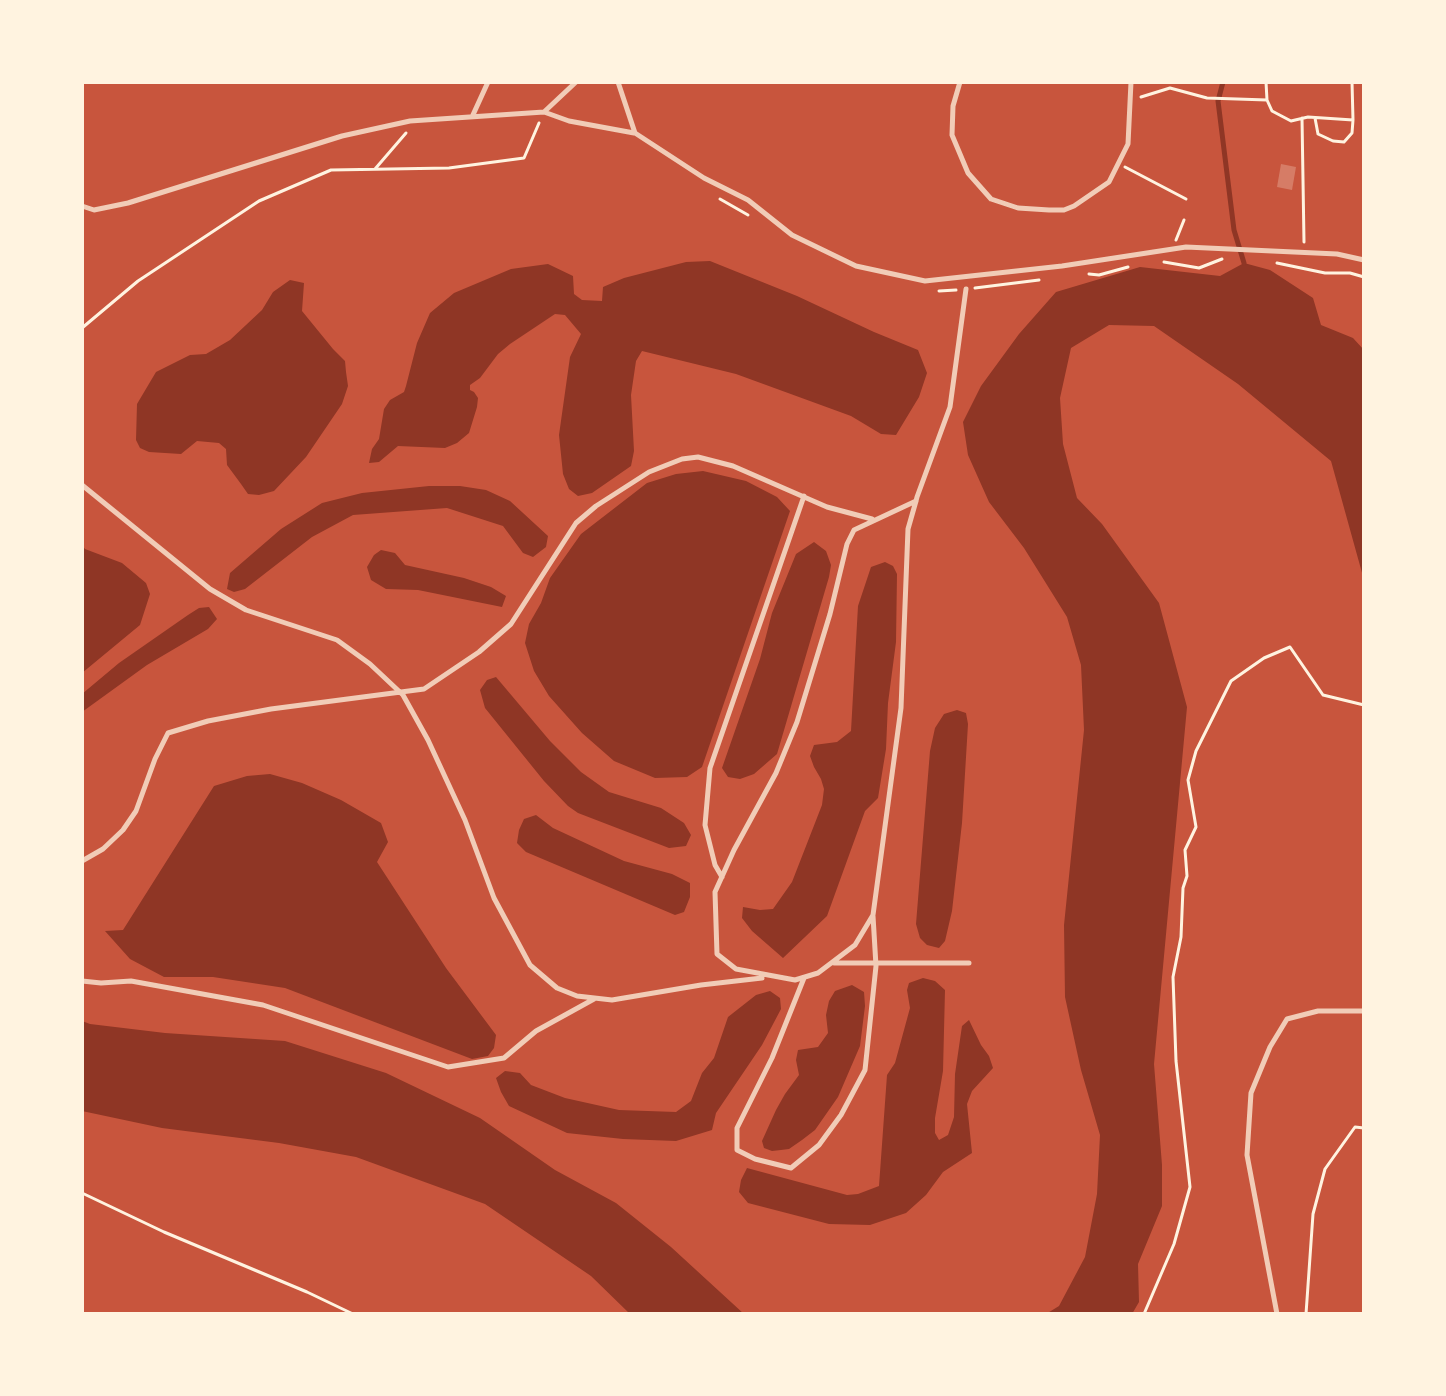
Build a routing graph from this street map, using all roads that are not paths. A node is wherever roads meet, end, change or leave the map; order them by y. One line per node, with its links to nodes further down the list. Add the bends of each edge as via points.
1 (488, 82): 7 (lane)
2 (576, 82): 6 (lane)
3 (618, 82): 8 (lane)
4 (960, 82): 5 (lane, via 952,135 968,173 991,199 1018,208 1064,210 1109,182 1119,164 1128,144)
5 (1131, 82)
6 (544, 112): 7 (lane); 8 (lane)
7 (472, 117): 9 (lane, via 342,136 128,203 94,210)
8 (635, 133): 10 (lane, via 748,200 792,235 856,266 925,281 1176,248 1337,254)
9 (82, 206)
10 (1364, 260)
11 (966, 289): 14 (lane, via 950,407)
12 (82, 485): 16 (lane, via 210,589 246,610 337,640)
13 (804, 496): 15 (lane); 16 (lane, via 698,457 649,472 576,523 511,624 424,689); 18 (lane, via 710,768 705,825)
14 (916, 501): 15 (lane); 19 (lane, via 908,529 898,737)
15 (872, 520): 18 (lane, via 854,530 847,544 797,722)
16 (400, 692): 17 (lane, via 271,709 168,733 136,811 103,849); 26 (lane, via 428,740 494,898 530,965 557,988)
17 (82, 861)
18 (722, 877): 23 (lane, via 715,892 717,954 736,969)
19 (873, 915): 20 (lane, via 855,945); 21 (lane)
20 (833, 963): 21 (lane); 24 (lane)
21 (875, 963): 22 (lane); 24 (lane, via 865,1070 819,1145 791,1168 737,1150 737,1128)
22 (969, 963)
23 (767, 977): 24 (lane); 26 (lane)
24 (804, 977)
25 (82, 981): 26 (lane, via 131,981 263,1005 448,1067 504,1058 536,1031)
26 (595, 999)
27 (1364, 1011): 28 (lane, via 1318,1011 1287,1019 1251,1093 1247,1155)
28 (1277, 1314)

